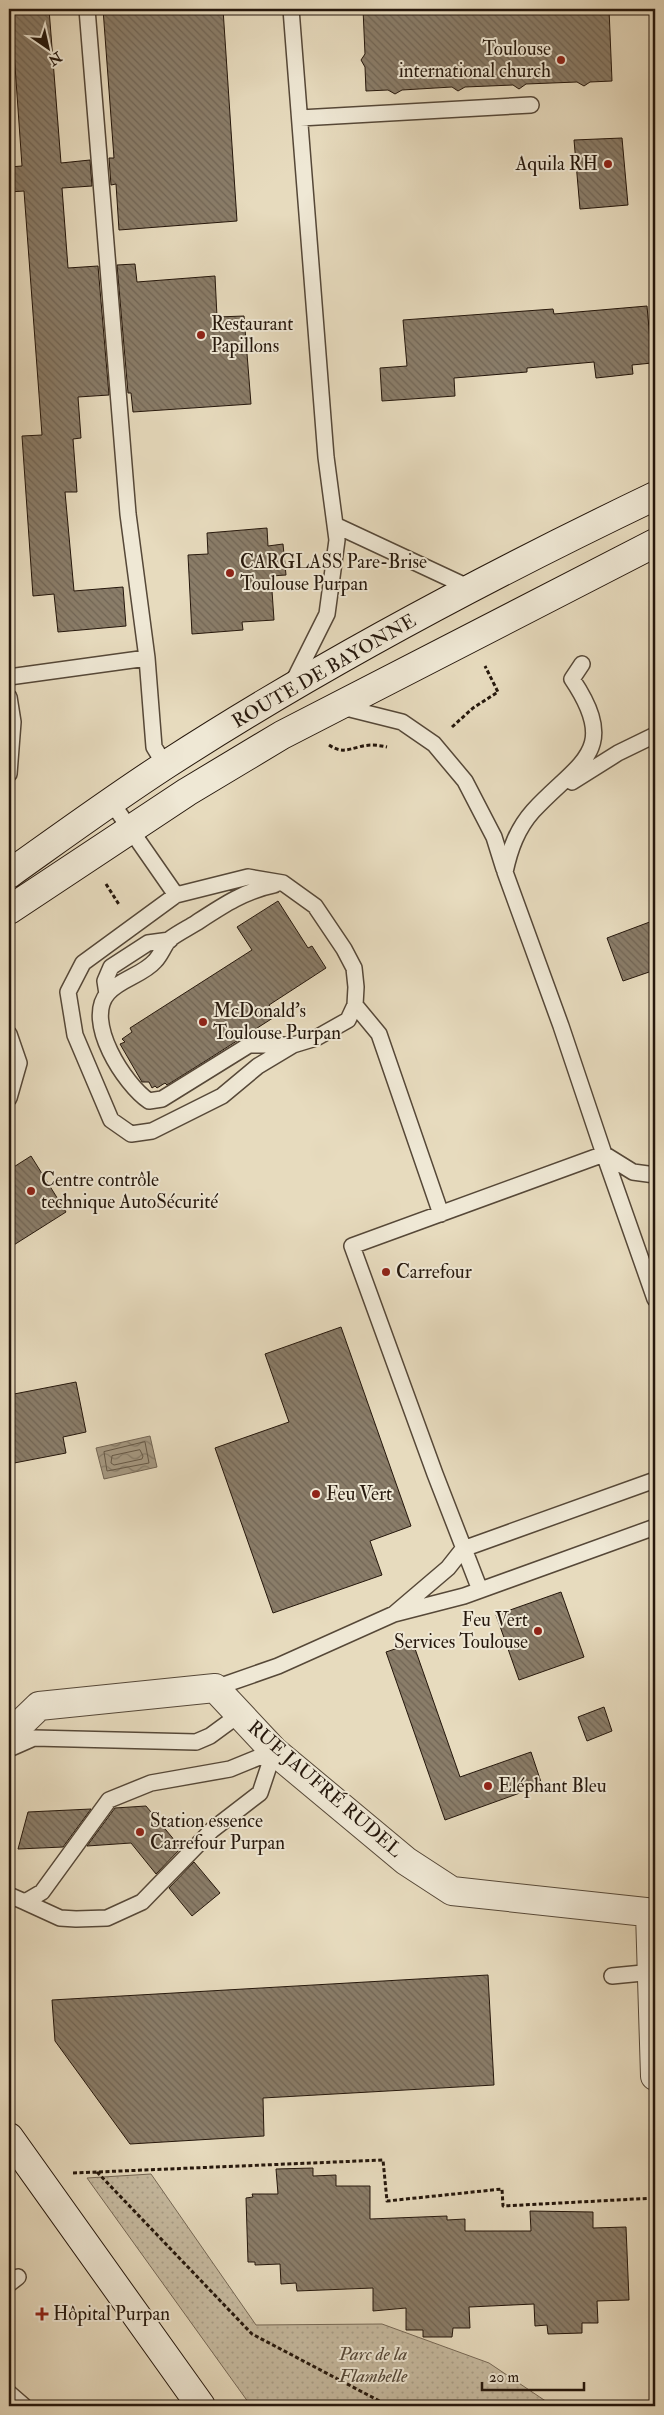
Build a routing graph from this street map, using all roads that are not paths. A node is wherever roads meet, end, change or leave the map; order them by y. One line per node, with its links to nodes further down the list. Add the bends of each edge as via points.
1 (87, 9): 9 (lane, via 128,514)
2 (291, 9): 4 (lane)
3 (532, 105): 4 (lane)
4 (300, 118): 6 (lane, via 326,457)
5 (655, 496): 8 (street, ROUTE DE BAYONNE)
6 (335, 525): 8 (lane); 12 (lane, via 337,540 327,614)
7 (655, 543): 14 (street, ROUTE DE BAYONNE)
8 (470, 588): 12 (street, ROUTE DE BAYONNE)
9 (147, 658): 11 (lane); 16 (lane, via 154,747)
10 (582, 664): 18 (lane, via 572,679 592,719 592,742 588,756)
11 (9, 677)
12 (291, 688): 16 (street, ROUTE DE BAYONNE)
13 (9, 697): 17 (lane, via 13,722)
14 (336, 706): 20 (street, ROUTE DE BAYONNE, via 228,766); 21 (lane, via 402,722 434,744 465,781 494,837)
15 (655, 735): 18 (lane, via 618,753)
16 (165, 766): 19 (street, ROUTE DE BAYONNE)
17 (9, 774)
18 (548, 797): 21 (lane, via 517,833)
19 (112, 803): 20 (lane); 22 (street, ROUTE DE BAYONNE)
20 (130, 829): 24 (lane); 25 (street, ROUTE DE BAYONNE)
21 (505, 872): 30 (lane)
22 (9, 874)
23 (283, 883): 24 (lane, via 248,877); 26 (lane, via 315,906 344,949 354,968); 28 (lane, via 254,889 236,897 170,940 148,943 110,967 105,981 107,994 100,1011 103,1035 112,1056 138,1094 149,1101 162,1099 249,1045)
24 (176, 895): 28 (lane, via 83,964 68,992 76,1035 111,1120 131,1134 152,1131 222,1096 258,1066)
25 (9, 910)
26 (355, 1005): 28 (lane, via 348,1020 316,1038); 32 (lane, via 379,1034)
27 (9, 1034): 29 (lane, via 19,1063)
28 (293, 1045)
29 (9, 1098)
30 (604, 1154): 31 (lane, via 633,1172); 32 (lane); 33 (lane)
31 (655, 1175)
32 (440, 1214): 36 (lane, via 352,1246)
33 (655, 1299)
34 (655, 1480): 36 (lane)
35 (655, 1527): 37 (lane)
36 (463, 1549): 37 (lane); 38 (lane, via 448,1568)
37 (480, 1590): 38 (lane)
38 (394, 1614): 39 (lane, via 278,1666)
39 (215, 1688): 40 (street); 41 (street, RUE JAUFRÉ RUDEL)
40 (39, 1706): 42 (street); 43 (street)
41 (240, 1714): 44 (lane, via 196,1742 34,1738); 45 (street, RUE JAUFRÉ RUDEL)
42 (9, 1717)
43 (9, 1735)
44 (9, 1749)
45 (274, 1751): 47 (lane, via 230,1769 152,1783 110,1800 42,1892); 47 (lane, via 260,1793 212,1830 142,1902 107,1918 76,1919 60,1918); 48 (street, RUE JAUFRÉ RUDEL, via 406,1861 452,1891)
46 (9, 1895): 47 (lane)
47 (25, 1902)
48 (653, 1913): 49 (street)
49 (653, 1972): 50 (lane); 51 (street)
50 (612, 1976)
51 (655, 2076)
52 (9, 2137): 55 (street)
53 (9, 2393): 54 (lane)
54 (24, 2406)
55 (201, 2406)

